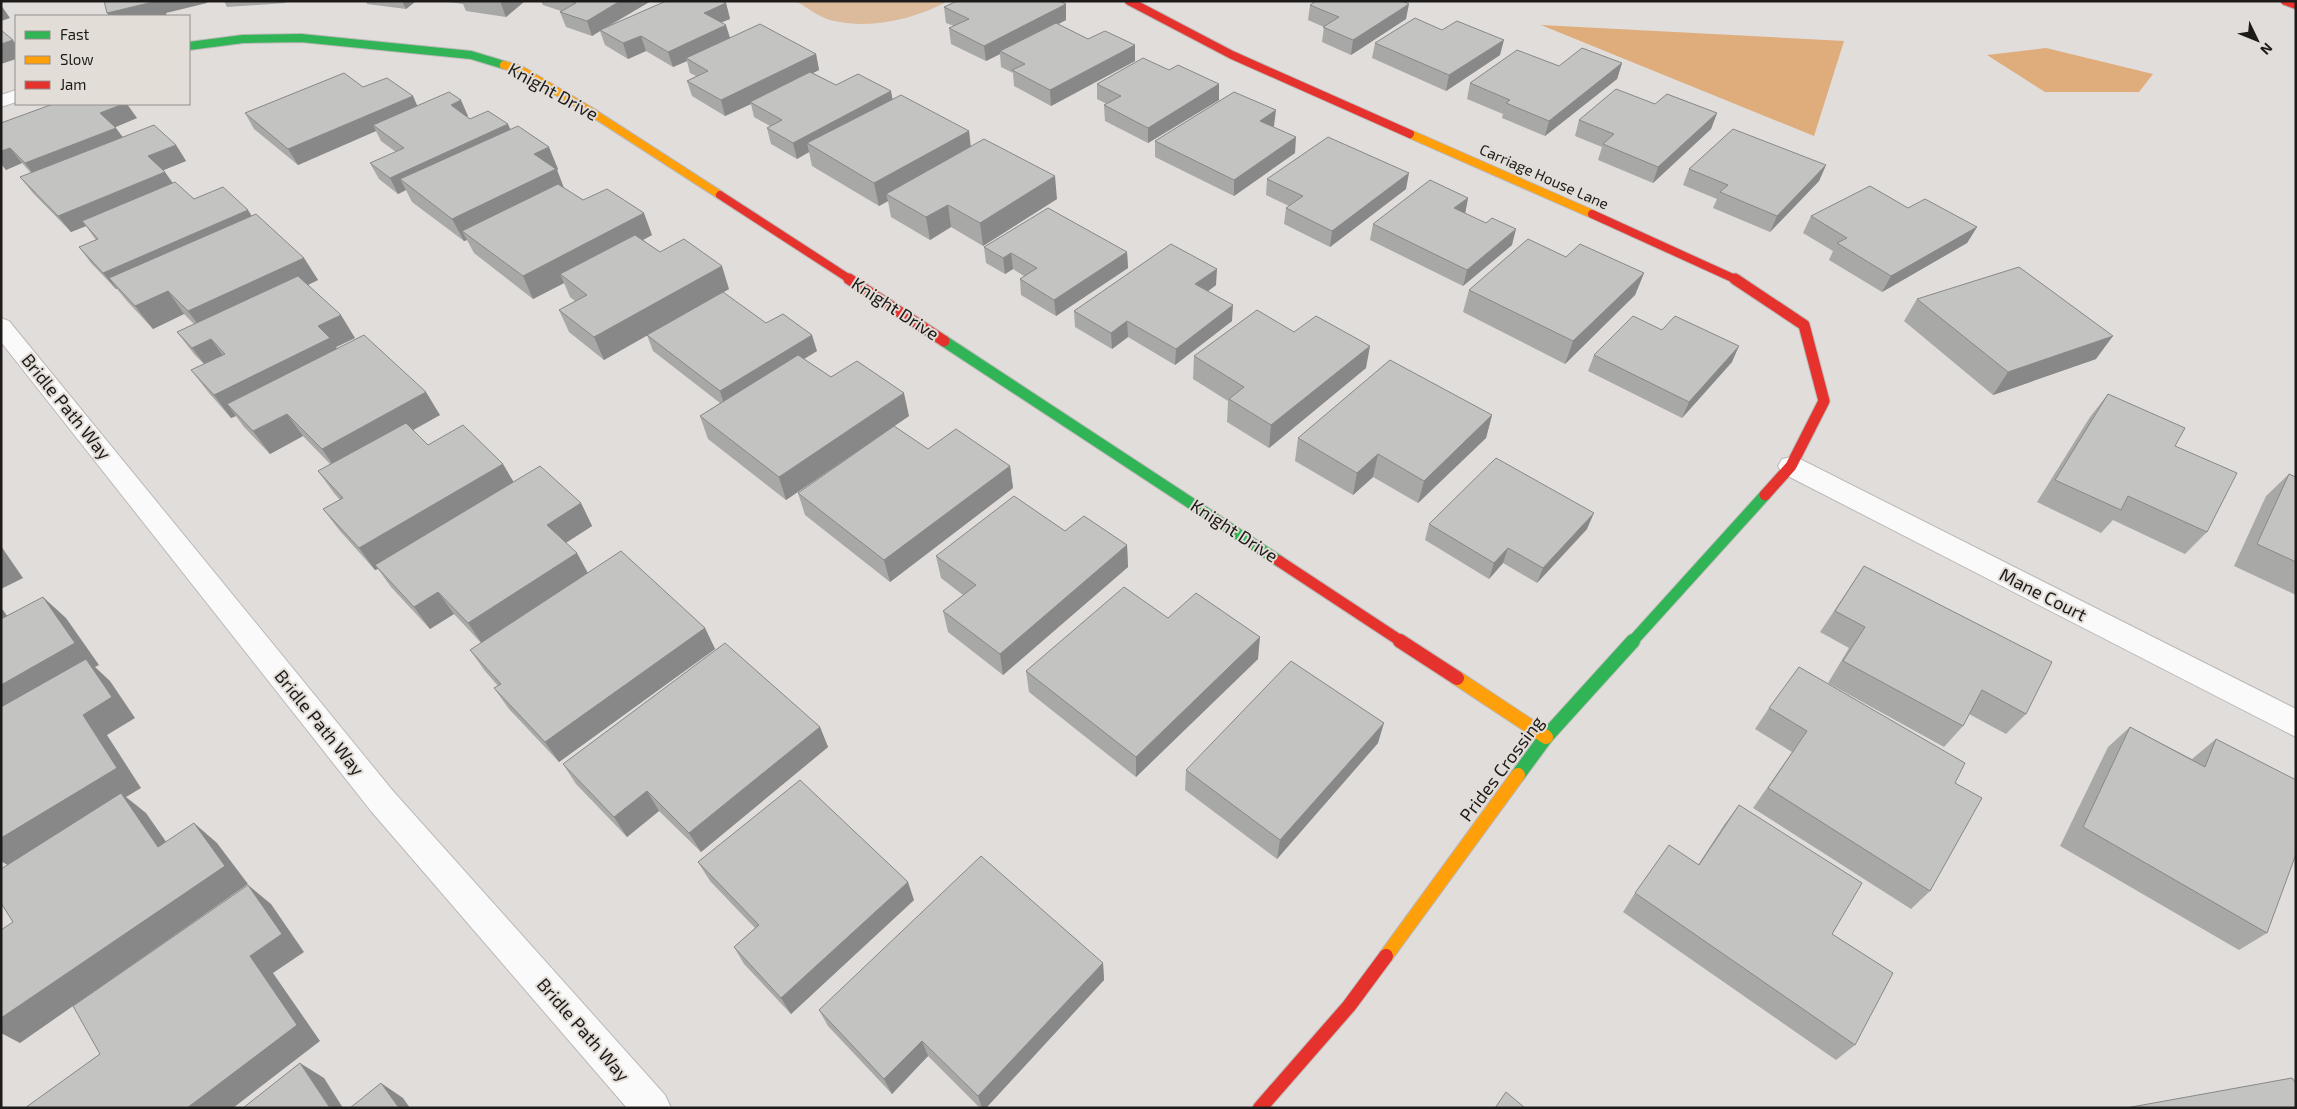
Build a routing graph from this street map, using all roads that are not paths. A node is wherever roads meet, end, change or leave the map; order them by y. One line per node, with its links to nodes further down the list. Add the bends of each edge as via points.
1 (1130, 1): 8 (street, Carriage House Lane, via 1275,76 1736,280 1777,305 1804,325 1824,401)
2 (2285, 1): 3 (street)
3 (2296, 5)
4 (190, 46): 10 (street, Knight Drive, via 243,39 301,38 471,55 519,69 1086,434)
5 (15, 96): 6 (street)
6 (1, 101)
7 (1, 326): 11 (street, Bridle Path Way, via 382,801)
8 (1791, 466): 9 (street, Mane Court); 10 (street, Prides Crossing)
9 (2296, 724)
10 (1546, 737): 12 (street, Prides Crossing, via 1349,1006)
11 (652, 1108)
12 (1260, 1108)

